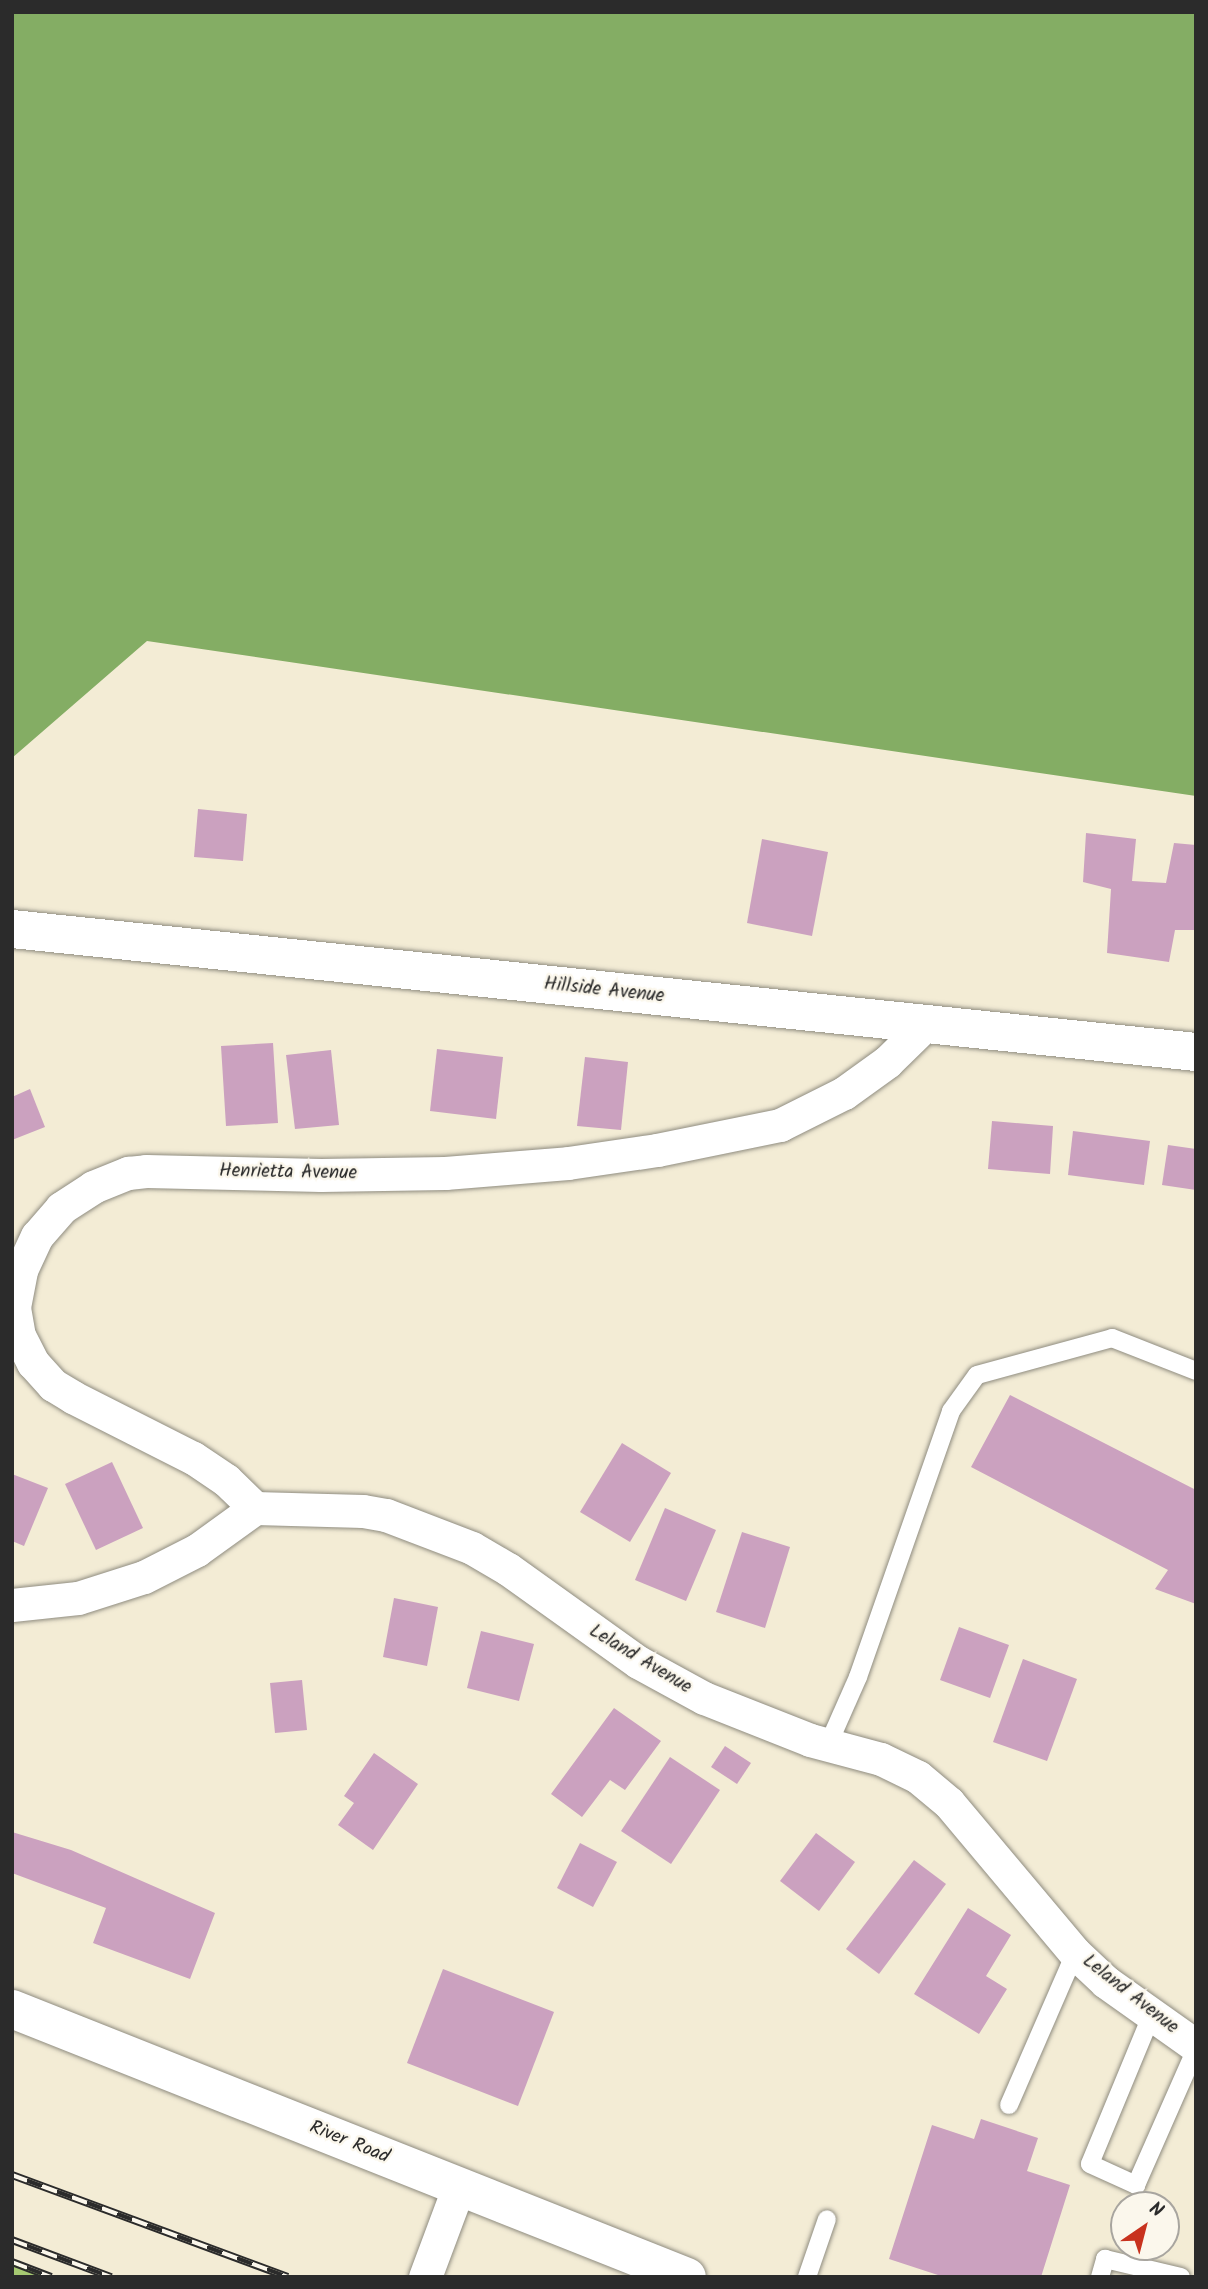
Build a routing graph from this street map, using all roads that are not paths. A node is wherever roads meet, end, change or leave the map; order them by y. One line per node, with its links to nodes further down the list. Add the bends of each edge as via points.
1 (12, 929): 2 (street, Hillside Avenue)
2 (926, 1024): 3 (street, Hillside Avenue); 4 (street, Henrietta Avenue, via 887,1062 844,1093 780,1125 657,1150 445,1173 128,1173 93,1187 61,1208 37,1236 21,1270)
3 (1196, 1052)
4 (13, 1307): 6 (street, Henrietta Avenue, via 19,1336 33,1363 53,1385 192,1458 226,1480)
5 (1196, 1371): 8 (lane, via 1112,1338 977,1376 951,1411 858,1677)
6 (255, 1508): 7 (street, via 197,1550 144,1577 78,1598); 8 (street, Leland Avenue, via 386,1515 472,1548 638,1662 704,1698)
7 (12, 1605)
8 (828, 1745): 9 (street, Leland Avenue, via 881,1759 918,1777 949,1803)
9 (1075, 1953): 11 (street, Leland Avenue); 13 (lane)
10 (12, 2009): 14 (street, River Road)
11 (1152, 2014): 12 (street, Leland Avenue); 12 (lane, via 1090,2164 1136,2185)
12 (1196, 2048)
13 (1009, 2105)
14 (459, 2186): 16 (street); 17 (street, River Road)
15 (827, 2219): 18 (lane)
16 (425, 2277)
17 (687, 2277)
18 (807, 2277)
19 (1100, 2277): 20 (lane, via 1105,2259)
20 (1181, 2277)

